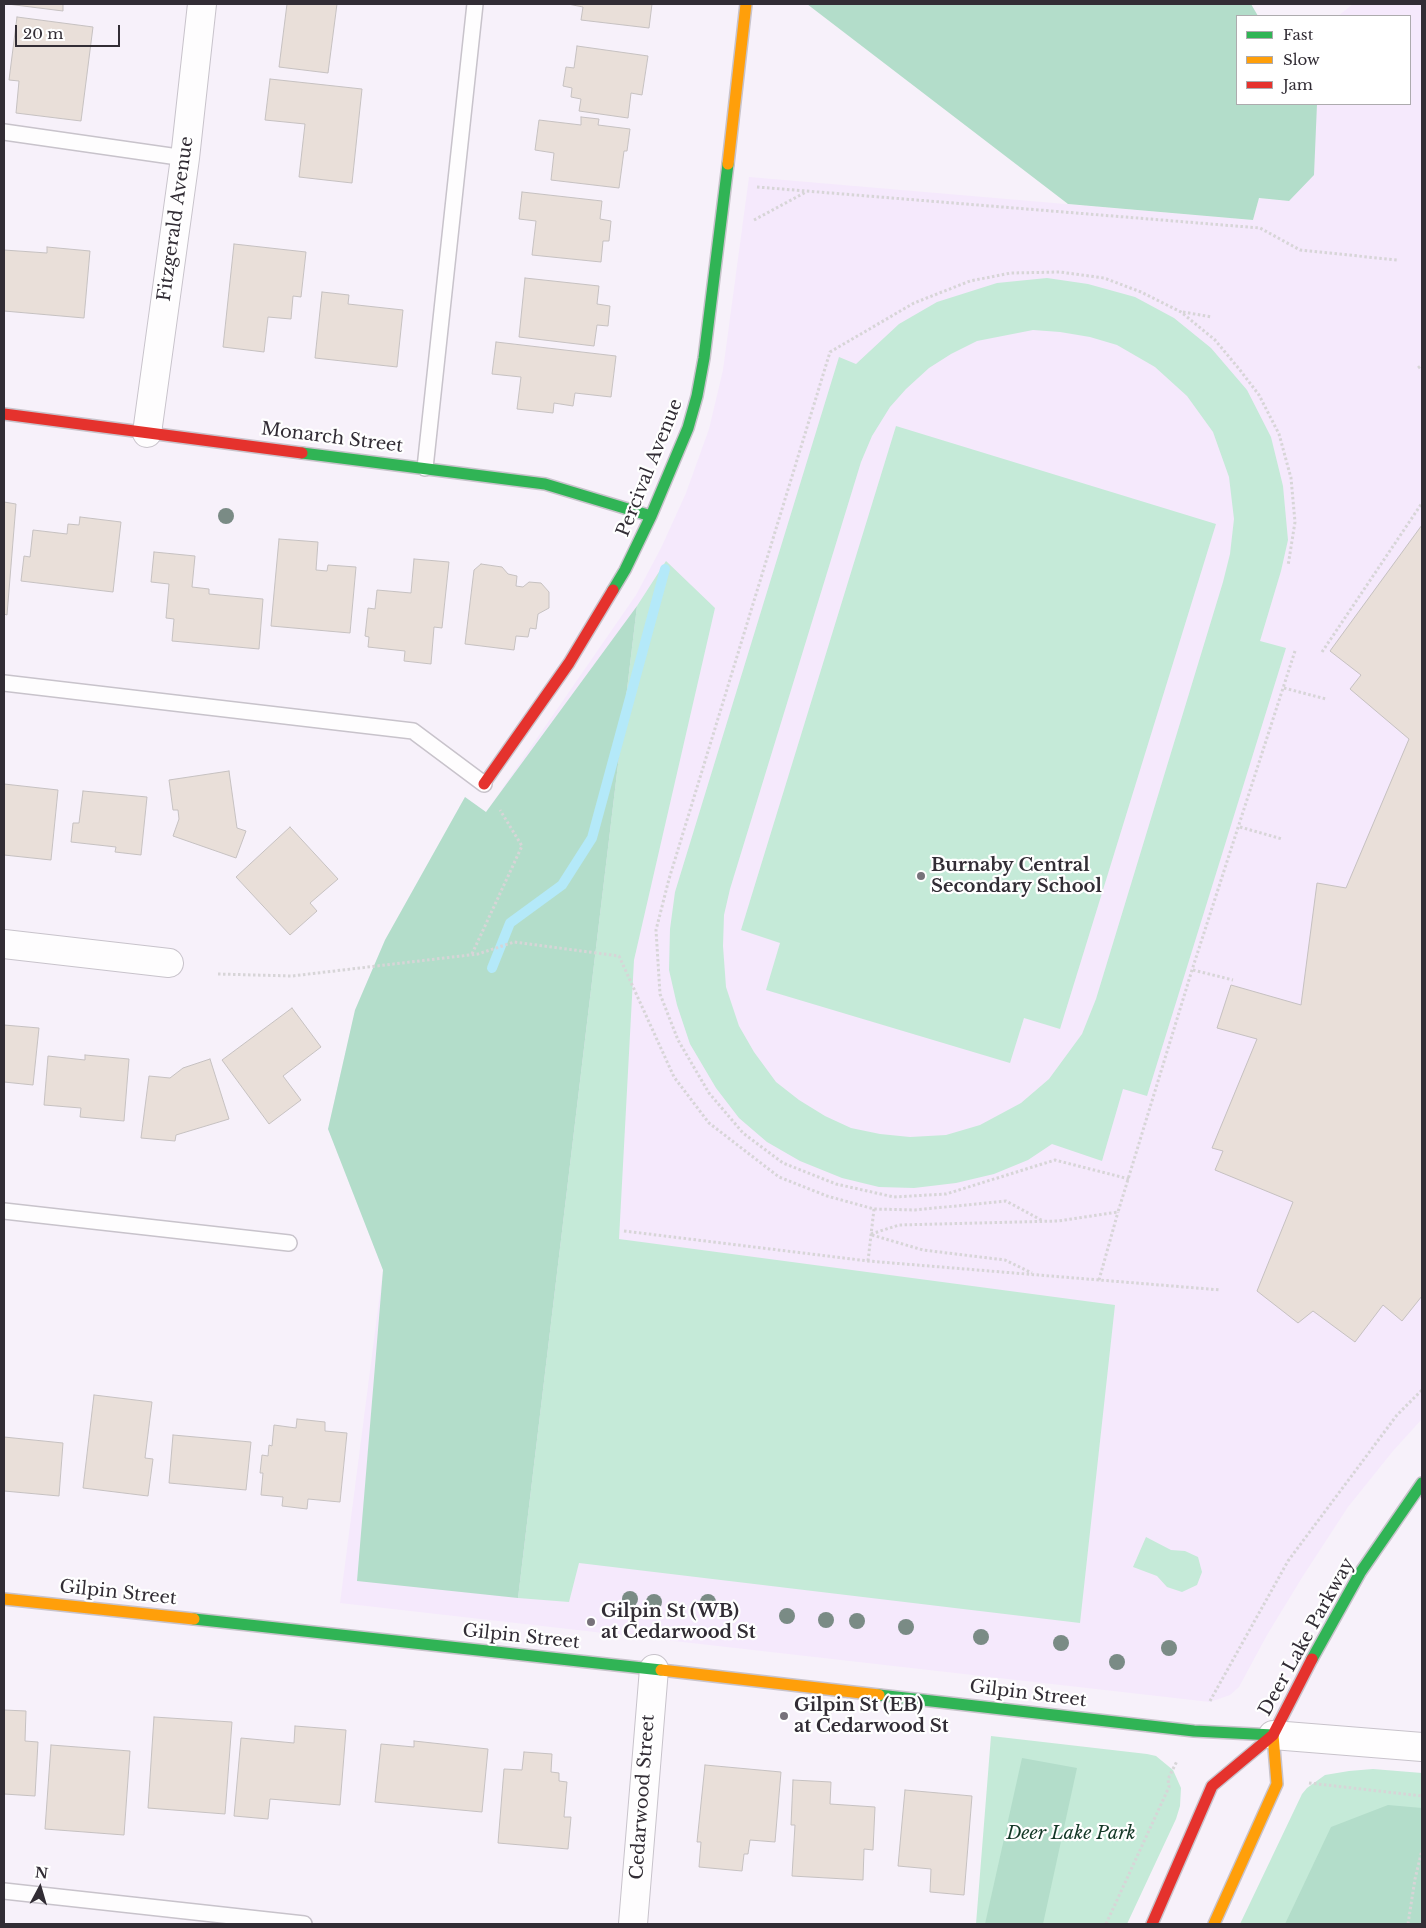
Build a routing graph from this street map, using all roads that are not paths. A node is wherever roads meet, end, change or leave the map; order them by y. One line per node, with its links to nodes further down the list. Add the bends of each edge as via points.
1 (202, 4): 5 (street, Fitzgerald Avenue)
2 (475, 4): 8 (lane)
3 (746, 4): 9 (street, Percival Avenue, via 704,358 688,428)
4 (4, 132): 5 (lane)
5 (185, 158): 7 (street, Fitzgerald Avenue)
6 (4, 414): 7 (street, Monarch Street)
7 (147, 433): 8 (street, Monarch Street)
8 (425, 468): 9 (street, Monarch Street, via 545,484)
9 (652, 516): 11 (street, Percival Avenue, via 625,570 570,663)
10 (4, 683): 11 (lane, via 413,731)
11 (484, 784)
12 (4, 944): 13 (street)
13 (169, 963)
14 (4, 1211): 15 (lane)
15 (289, 1243)
16 (1422, 1483): 19 (street, Deer Lake Parkway, via 1360,1573)
17 (4, 1599): 18 (street, Gilpin Street)
18 (654, 1669): 19 (street, Gilpin Street, via 1194,1731); 23 (street, Cedarwood Street)
19 (1273, 1735): 20 (street); 24 (street, Deer Lake Parkway, via 1212,1786); 25 (street, Deer Lake Parkway, via 1277,1784)
20 (1422, 1747)
21 (4, 1891): 22 (lane)
22 (304, 1924)
23 (633, 1924)
24 (1152, 1924)
25 (1214, 1924)

